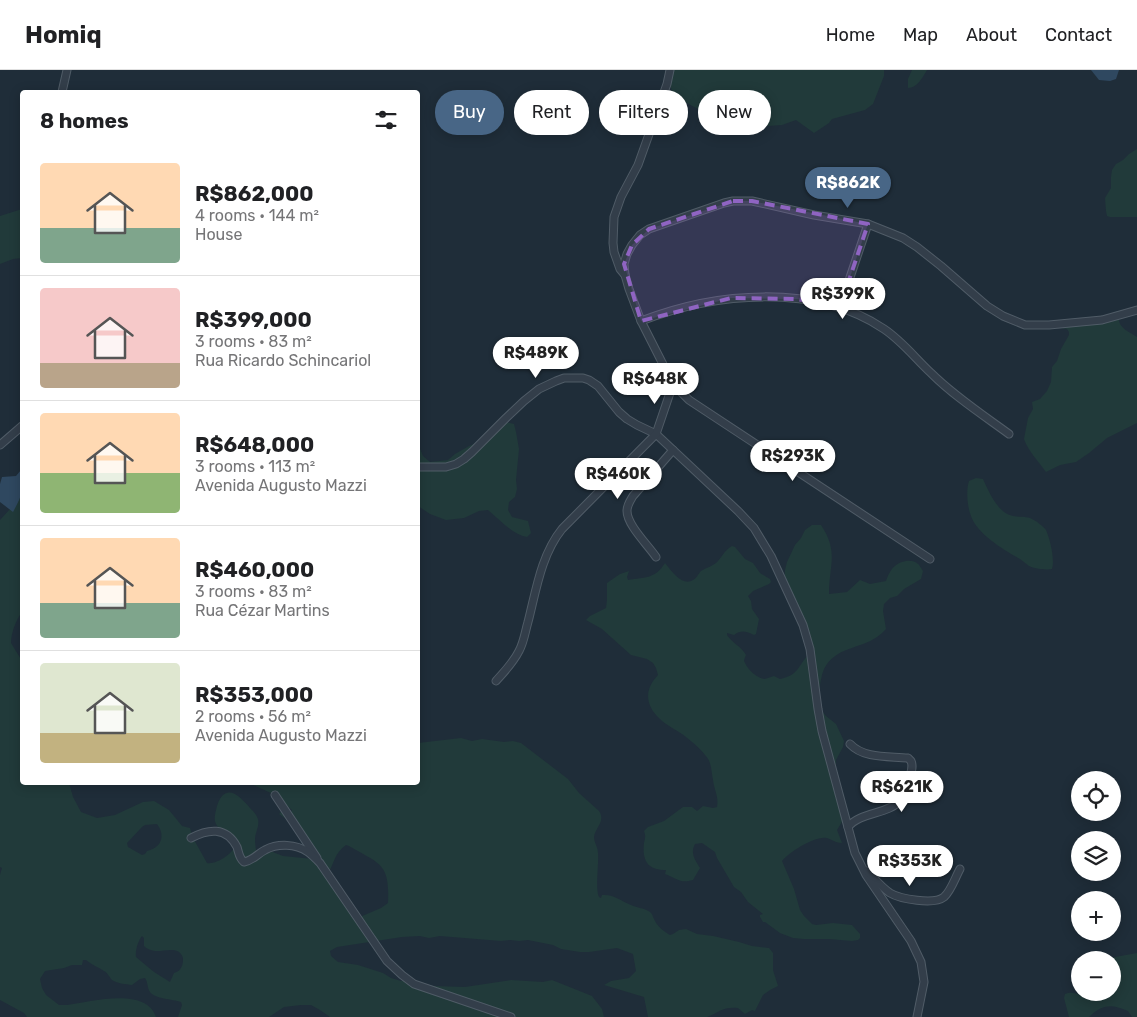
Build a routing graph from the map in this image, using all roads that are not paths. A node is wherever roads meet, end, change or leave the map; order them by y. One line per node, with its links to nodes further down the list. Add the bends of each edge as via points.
1 (67, 70): 3 (street)
2 (670, 70): 5 (street, via 638,165 614,217 614,252)
3 (62, 90)
4 (868, 224): 5 (street, via 752,201 733,201 662,224 640,235 627,254); 6 (street); 7 (street, via 903,238 987,306 1025,325 1093,321)
5 (625, 275): 8 (street)
6 (840, 307): 8 (street, via 797,299 732,298 714,300); 12 (street, via 884,329 932,374)
7 (1137, 310)
8 (642, 321): 9 (street)
9 (673, 384): 11 (street); 17 (street, via 689,400)
10 (20, 428): 13 (street)
11 (656, 434): 14 (street); 15 (street, via 627,419 589,380 564,378 524,401 456,464); 18 (street, via 555,538 546,556 524,642)
12 (1009, 434)
13 (0, 445)
14 (673, 450): 16 (street, via 633,496 626,510 629,521); 21 (street, via 754,528 780,574 807,637 822,731)
15 (420, 466)
16 (656, 557)
17 (930, 559)
18 (496, 682)
19 (850, 744): 21 (street, via 859,752 908,758 913,766 899,802 856,820)
20 (275, 795): 23 (street)
21 (848, 827): 24 (street)
22 (190, 838): 23 (street, via 206,832 222,832 232,841 244,862 265,850 286,846 299,847)
23 (320, 863): 26 (street, via 387,961 402,975 414,984)
24 (860, 864): 25 (street, via 889,892 924,901 944,897); 27 (street, via 911,941 921,962 924,982)
25 (960, 869)
26 (511, 1017)
27 (917, 1017)

